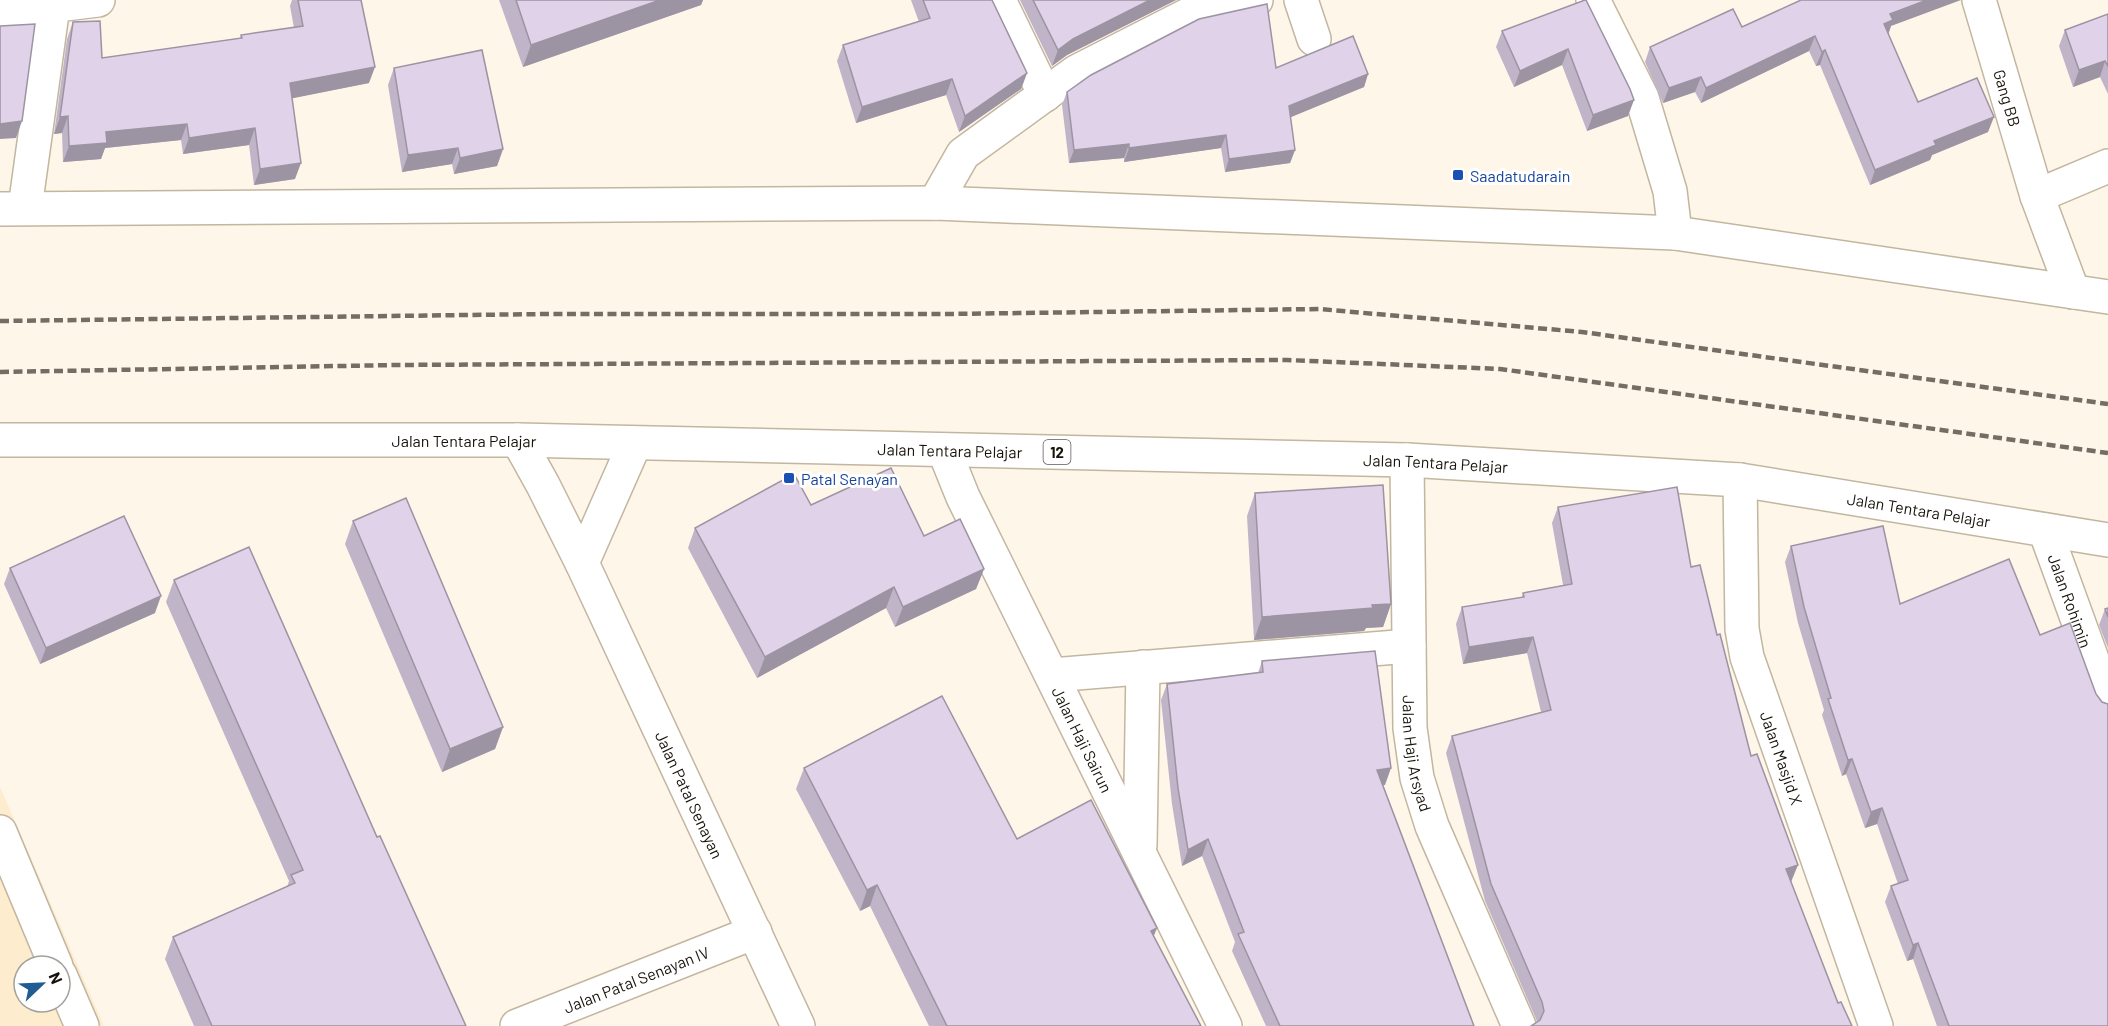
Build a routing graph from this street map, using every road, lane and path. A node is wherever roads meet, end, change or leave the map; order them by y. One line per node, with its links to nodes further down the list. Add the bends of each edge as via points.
1 (98, 0): 7 (main road)
2 (999, 0): 10 (main road)
3 (1256, 0): 10 (main road, via 1188,15 1076,72)
4 (1302, 0): 9 (main road)
5 (1593, 0): 15 (main road, via 1642,98 1670,191)
6 (1979, 0): 12 (main road, Gang BB)
7 (53, 6): 8 (main road); 14 (main road)
8 (0, 12)
9 (1314, 39)
10 (1045, 95): 13 (main road, via 963,154)
11 (2108, 166): 12 (main road)
12 (2037, 196): 16 (main road, Gang BB)
13 (935, 203): 14 (main road); 15 (main road)
14 (12, 208)
15 (1675, 233): 16 (main road)
16 (2073, 292): 17 (main road)
17 (2108, 297)
18 (0, 440): 19 (main road, Jalan Tentara Pelajar / 12)
19 (518, 440): 20 (main road, Jalan Tentara Pelajar / 12); 26 (main road, Jalan Patal Senayan)
20 (635, 443): 21 (main road, Jalan Tentara Pelajar / 12); 26 (main road)
21 (944, 450): 22 (main road, Jalan Tentara Pelajar / 12); 29 (main road, Jalan Haji Sairun, via 963,497)
22 (1407, 460): 23 (main road, Jalan Tentara Pelajar / 12); 27 (main road, Jalan Haji Arsyad)
23 (1740, 480): 24 (main road, Jalan Tentara Pelajar / 12); 41 (main road, Jalan Masjid X, via 1742,629 1747,657)
24 (2045, 530): 25 (main road, Jalan Tentara Pelajar / 12); 30 (main road, Jalan Rohimin)
25 (2108, 540)
26 (582, 563): 33 (main road, Jalan Patal Senayan)
27 (1409, 646): 28 (main road); 40 (main road, Jalan Haji Arsyad, via 1410,728 1417,778 1432,826)
28 (1143, 667): 29 (main road); 32 (main road)
29 (1052, 675): 32 (main road, Jalan Haji Sairun)
30 (2108, 704)
31 (0, 832): 34 (main road)
32 (1140, 852): 39 (main road, Jalan Haji Sairun)
33 (755, 932): 37 (main road, Jalan Patal Senayan IV); 38 (main road, Jalan Patal Senayan)
34 (51, 954)
35 (72, 1003): 36 (main road)
36 (82, 1026)
37 (516, 1026)
38 (798, 1026)
39 (1225, 1026)
40 (1519, 1026)
41 (1876, 1026)

